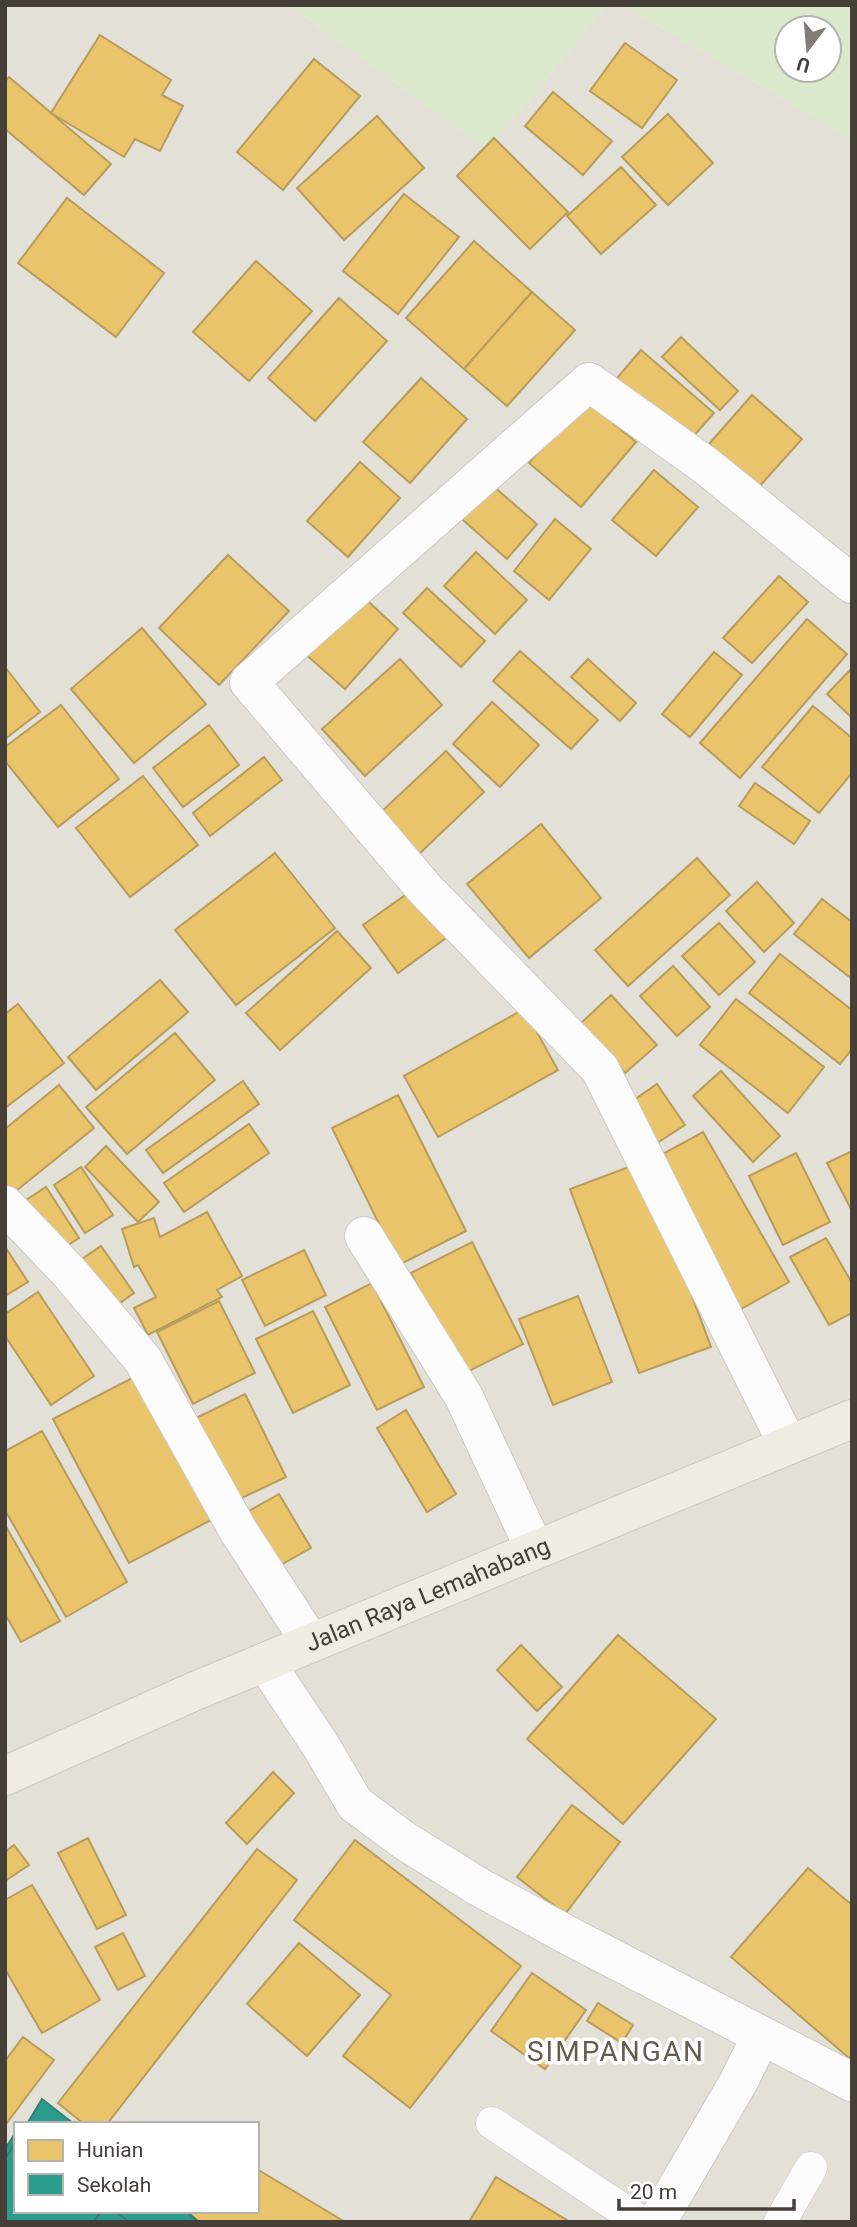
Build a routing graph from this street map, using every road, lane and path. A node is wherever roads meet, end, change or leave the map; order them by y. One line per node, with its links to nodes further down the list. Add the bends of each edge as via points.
1 (852, 584): 5 (street, via 705,465 589,382 249,682 425,888 600,1069)
2 (5, 1205): 7 (street, via 143,1360 239,1532)
3 (364, 1236): 6 (street, via 464,1397)
4 (852, 1419): 5 (main road, Jalan Raya Lemahabang)
5 (788, 1446): 6 (main road, Jalan Raya Lemahabang)
6 (535, 1550): 7 (main road, Jalan Raya Lemahabang)
7 (311, 1643): 8 (main road, Jalan Raya Lemahabang)
8 (265, 1662): 9 (main road, Jalan Raya Lemahabang); 10 (street, via 355,1804 478,1887)
9 (5, 1776)
10 (761, 2036): 11 (street); 15 (street)
11 (852, 2082)
12 (492, 2123): 14 (lane)
13 (811, 2168): 16 (lane)
14 (641, 2222)
15 (657, 2222)
16 (780, 2222)

